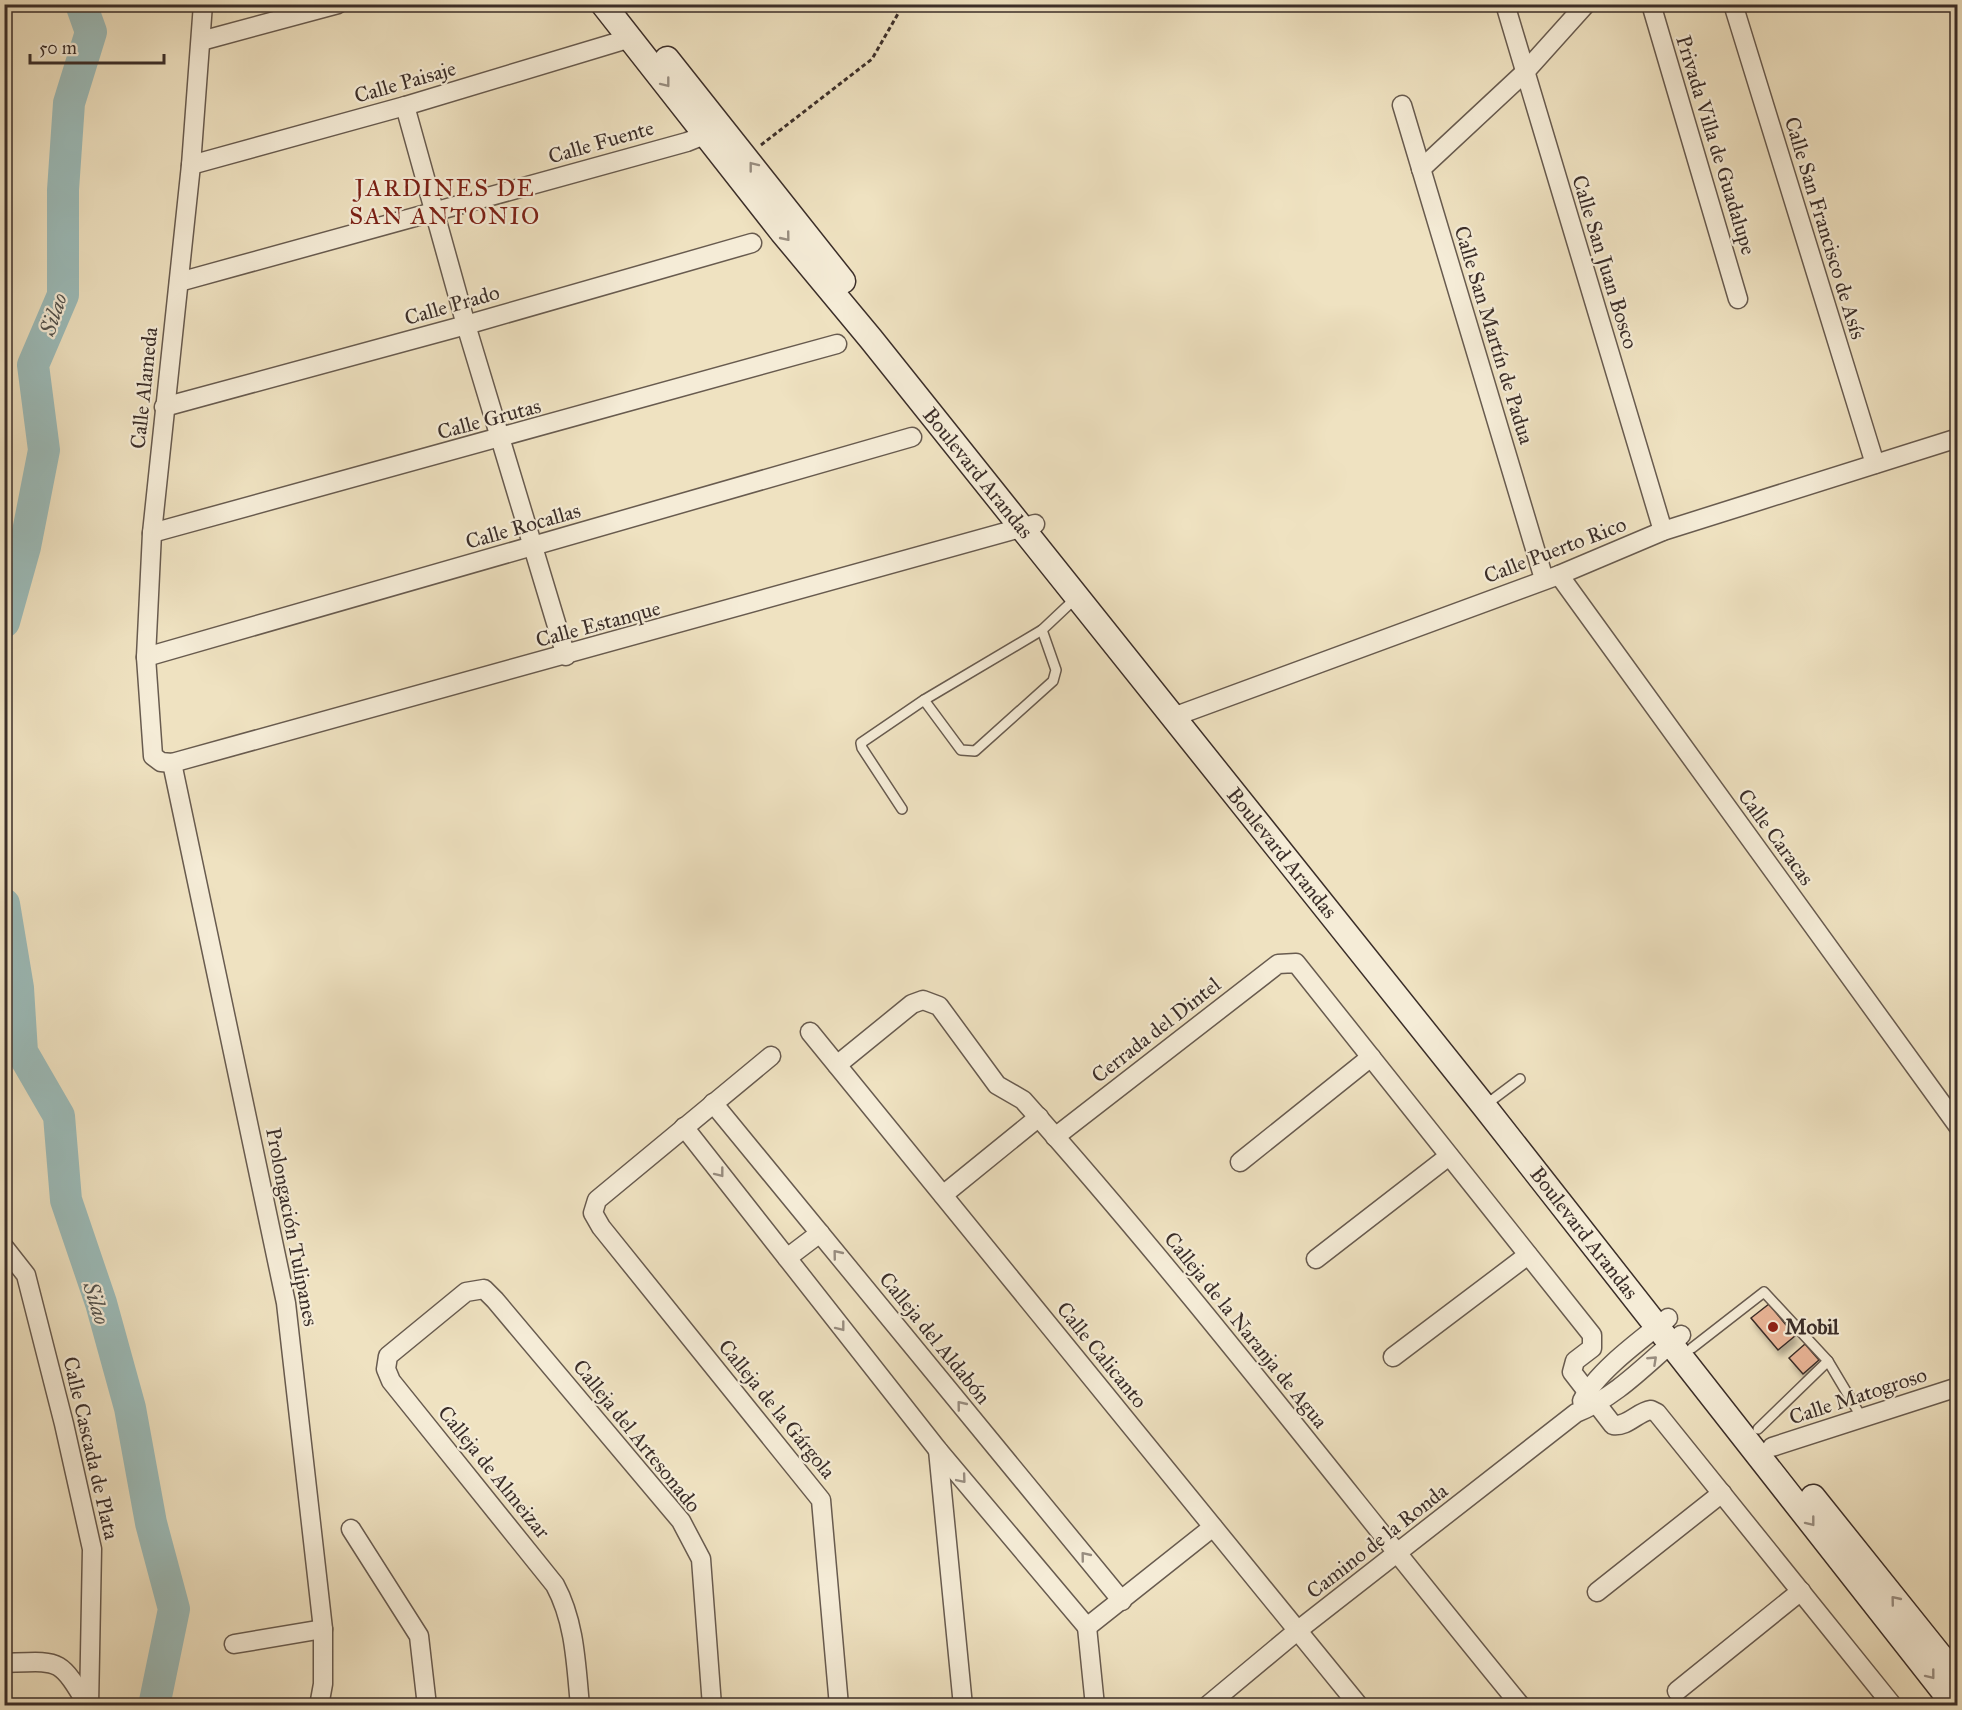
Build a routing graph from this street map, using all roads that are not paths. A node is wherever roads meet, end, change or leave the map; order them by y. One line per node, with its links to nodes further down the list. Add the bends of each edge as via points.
1 (203, 4): 10 (street, Calle Alameda)
2 (338, 4): 10 (street)
3 (603, 4): 9 (main road, Boulevard Arandas)
4 (624, 4): 14 (main road, Boulevard Arandas)
5 (1586, 4): 11 (street)
6 (1651, 4): 20 (street, Privada Villa de Guadalupe)
7 (1733, 4): 27 (street, Calle San Francisco de Asís)
8 (1509, 7): 11 (street, Calle San Juan Bosco)
9 (631, 38): 13 (street, Calle Paisaje); 14 (main road, Boulevard Arandas, one-way to 14)
10 (201, 41): 15 (street, Calle Alameda)
11 (1524, 73): 16 (street); 29 (street, Calle San Juan Bosco)
12 (1402, 105): 16 (street, Calle San Martín de Padua)
13 (405, 106): 15 (street, Calle Paisaje); 17 (street)
14 (714, 131): 17 (street, Calle Fuente); 28 (main road, Boulevard Arandas, one-way to 28); 28 (main road, Boulevard Arandas, one-way to 14, via 746,157)
15 (191, 165): 19 (street, Calle Alameda)
16 (1421, 169): 32 (street, Calle San Martín de Padua)
17 (435, 212): 19 (street, Calle Fuente); 21 (street)
18 (752, 243): 21 (street, Calle Prado)
19 (179, 282): 23 (street, Calle Alameda)
20 (1738, 299)
21 (466, 325): 23 (street, Calle Prado); 26 (street)
22 (837, 344): 26 (street, Calle Grutas)
23 (164, 407): 30 (street, Calle Alameda)
24 (912, 437): 31 (street, Calle Rocallas)
25 (1958, 438): 27 (street, Calle Puerto Rico)
26 (500, 439): 30 (street, Calle Grutas); 31 (street)
27 (1875, 464): 29 (street, Calle Puerto Rico)
28 (1029, 526): 33 (main road, Boulevard Arandas); 35 (street, Calle Estanque); 38 (main road, Boulevard Arandas)
29 (1663, 531): 32 (street, Calle Puerto Rico)
30 (152, 533): 36 (street, Calle Alameda)
31 (534, 546): 35 (street); 36 (street, Calle Rocallas)
32 (1551, 577): 38 (street, Calle Puerto Rico); 49 (street, Calle Caracas)
33 (1077, 597): 34 (lane); 38 (main road, Boulevard Arandas)
34 (1042, 630): 37 (lane); 37 (lane, via 1056,670 1053,681 975,751 962,750)
35 (566, 656): 39 (street, Calle Estanque)
36 (146, 657): 39 (street, Calle Alameda, via 153,756)
37 (924, 700): 40 (lane, via 861,743)
38 (1179, 715): 47 (main road, Boulevard Arandas)
39 (172, 764): 77 (street, Prolongación Tulipanes, via 286,1303)
40 (903, 808)
41 (810, 1032): 44 (street, Calle Calicanto)
42 (771, 1056): 46 (street)
43 (1371, 1057): 51 (street, Cerrada del Dintel, via 1296,963 1278,964); 52 (street); 53 (street)
44 (837, 1065): 48 (street, Calleja de la Naranja de Agua, via 912,1004 923,1000 939,1006 998,1085 1023,1100); 54 (street, Calle Calicanto)
45 (1520, 1079): 47 (lane)
46 (713, 1103): 50 (street); 55 (street, Calleja del Aldabón)
47 (1489, 1103): 60 (main road, Boulevard Arandas)
48 (1039, 1117): 51 (street, Calleja de la Naranja de Agua); 54 (street)
49 (1958, 1126)
50 (684, 1127): 58 (street, one-way to 58); 89 (street, Calleja de la Gárgola, via 597,1200 593,1213 820,1500)
51 (1055, 1137): 72 (street, Calleja de la Naranja de Agua, via 1238,1351)
52 (1449, 1156): 57 (street); 59 (street)
53 (1240, 1162)
54 (943, 1196): 70 (street, Calle Calicanto)
55 (820, 1233): 58 (street); 75 (street, Calleja del Aldabón, one-way to 55)
56 (4, 1247): 84 (street, Calle Cascada de Plata, via 26,1275 92,1549)
57 (1528, 1255): 61 (street); 65 (street, via 1592,1335 1592,1348 1573,1366 1572,1372)
58 (787, 1258): 68 (street, one-way to 68)
59 (1316, 1259)
60 (1674, 1334): 62 (lane, via 1764,1292); 65 (street, Camino de la Ronda); 67 (main road, Boulevard Arandas); 95 (main road, Boulevard Arandas, one-way to 95)
61 (1393, 1357)
62 (1828, 1361): 66 (lane); 67 (lane)
63 (386, 1369): 87 (street, Calleja de Almeizar, via 391,1381 555,1585 565,1605 575,1647); 88 (street, Calleja del Artesonado, via 388,1356 466,1292 484,1289 681,1521 701,1559)
64 (1958, 1387): 66 (street, Calle Matogroso)
65 (1592, 1398): 69 (street, via 1612,1425 1624,1425 1643,1411 1658,1413); 72 (street, Camino de la Ronda)
66 (1862, 1418): 67 (street, Calle Matogroso)
67 (1765, 1438): 81 (main road, Boulevard Arandas, one-way to 67)
68 (938, 1450): 76 (street, one-way to 76); 90 (street)
69 (1722, 1493): 73 (street); 74 (street)
70 (1213, 1527): 75 (street); 78 (street, Calle Calicanto)
71 (351, 1529): 86 (street, via 420,1636)
72 (1396, 1554): 78 (street, Camino de la Ronda); 94 (street, Calleja de la Naranja de Agua)
73 (1801, 1591): 82 (street); 83 (street)
74 (1597, 1592)
75 (1122, 1601): 76 (street)
76 (1087, 1627): 91 (street)
77 (323, 1629): 79 (street); 85 (street, Prolongación Tulipanes)
78 (1298, 1631): 92 (street, Camino de la Ronda); 93 (street, Calle Calicanto)
79 (234, 1644)
80 (4, 1663): 84 (street, via 50,1662 68,1671)
81 (1958, 1678)
82 (1677, 1691)
83 (1883, 1702)
84 (88, 1706)
85 (319, 1706)
86 (426, 1706)
87 (580, 1706)
88 (712, 1706)
89 (839, 1706)
90 (963, 1706)
91 (1095, 1706)
92 (1207, 1706)
93 (1359, 1706)
94 (1521, 1706)
95 (1955, 1706)

